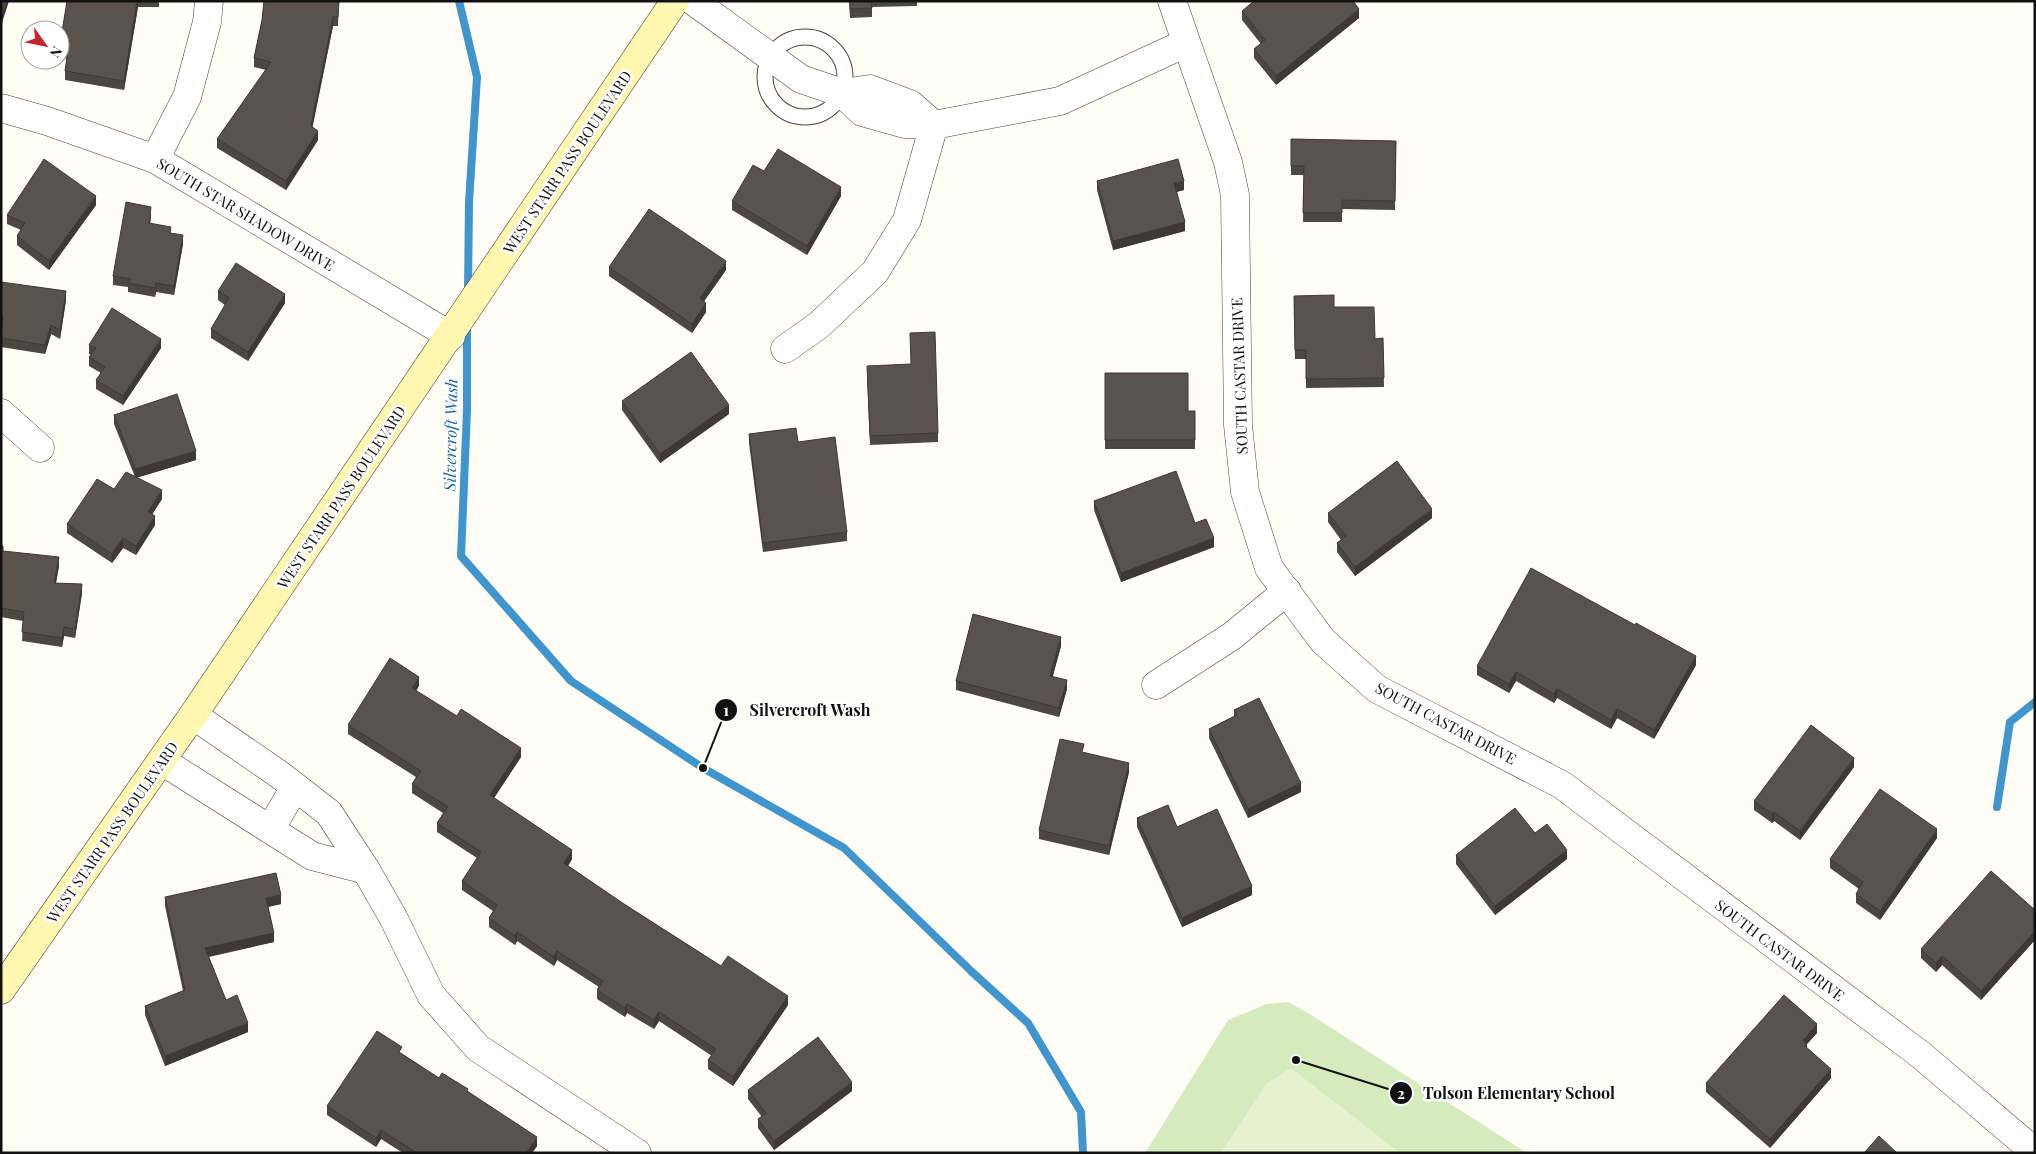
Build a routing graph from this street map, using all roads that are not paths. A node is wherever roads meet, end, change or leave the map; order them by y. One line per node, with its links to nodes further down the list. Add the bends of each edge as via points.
1 (209, 1): 10 (street, via 207,22 187,97)
2 (676, 1): 11 (street, WEST STARR PASS BOULEVARD)
3 (693, 1): 6 (street)
4 (1172, 1): 5 (street, SOUTH CASTAR DRIVE)
5 (1186, 43): 9 (street, via 1060,101); 15 (street, SOUTH CASTAR DRIVE, via 1228,162 1235,195 1238,425 1245,492 1269,568)
6 (770, 58): 7 (street, via 800,80); 7 (lane, via 776,49 800,38 825,42 842,61 846,74); 7 (lane, via 765,73 766,86 771,99 791,115 817,116 830,110)
7 (842, 94): 9 (street, via 862,112 905,124)
8 (1, 108): 10 (street, SOUTH STAR SHADOW DRIVE)
9 (934, 125): 12 (street, via 906,220 875,272 819,324)
10 (155, 159): 11 (street, SOUTH STAR SHADOW DRIVE)
11 (450, 336): 17 (street, WEST STARR PASS BOULEVARD)
12 (785, 349)
13 (1, 413): 14 (street)
14 (40, 448)
15 (1287, 591): 16 (street, via 1232,636); 23 (street, SOUTH CASTAR DRIVE, via 1323,641 1377,689 1562,785 1921,1055)
16 (1156, 685)
17 (193, 715): 18 (street, WEST STARR PASS BOULEVARD); 19 (street)
18 (162, 761): 20 (street); 22 (street, WEST STARR PASS BOULEVARD)
19 (295, 787): 20 (street); 21 (street, via 329,813)
20 (270, 828): 21 (street, via 312,856)
21 (366, 870): 24 (street, via 431,994 478,1048)
22 (1, 990)
23 (2035, 1152)
24 (637, 1153)

